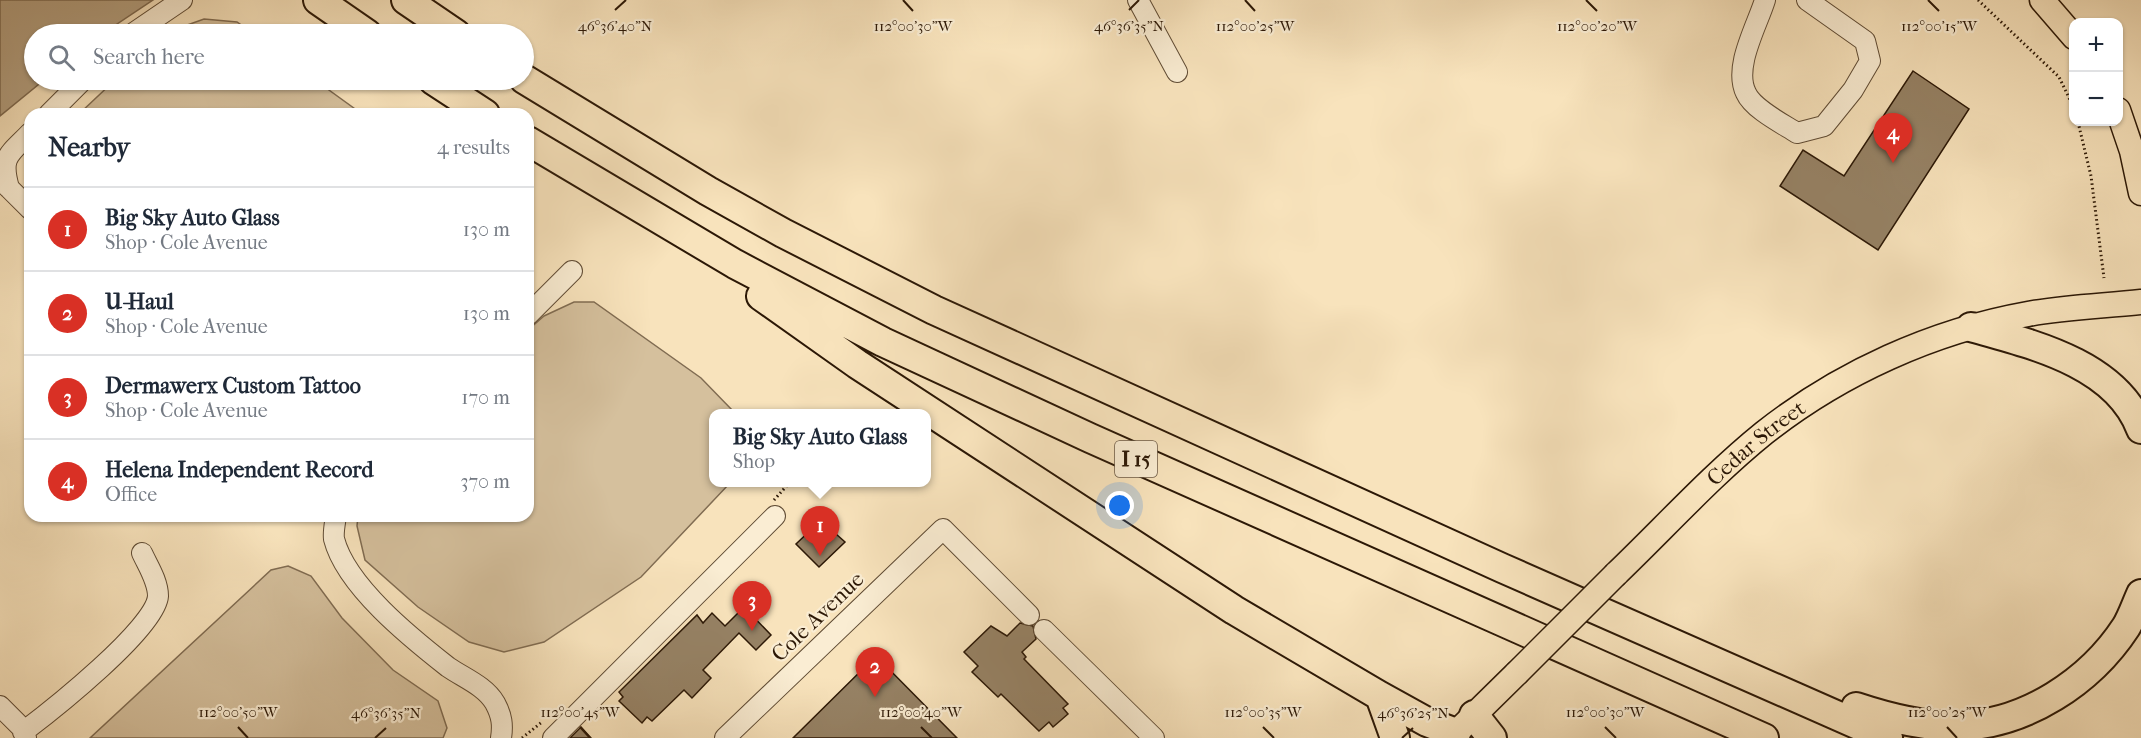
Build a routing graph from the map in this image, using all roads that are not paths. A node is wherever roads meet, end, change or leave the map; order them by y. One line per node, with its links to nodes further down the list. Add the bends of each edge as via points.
1 (182, 0): 8 (street)
2 (318, 0): 9 (highway)
3 (406, 0): 10 (highway)
4 (1137, 0): 12 (street)
5 (1765, 0): 6 (street, via 1742,63 1746,94 1766,114 1797,133 1824,126 1870,61 1865,41)
6 (1807, 0)
7 (2042, 0): 11 (main road)
8 (147, 24)
9 (353, 24)
10 (441, 24)
11 (2069, 32)
12 (1178, 72)
13 (534, 85): 38 (highway, I 15, via 718,197 934,310)
14 (73, 90): 16 (street)
15 (448, 90): 17 (highway)
16 (55, 108)
17 (476, 108)
18 (2123, 123): 22 (main road)
19 (24, 139): 21 (street, via 8,156 3,167)
20 (534, 145): 24 (highway, I 15)
21 (4, 183): 23 (street)
22 (2141, 193)
23 (24, 203)
24 (637, 208): 29 (highway); 49 (highway, I 15, via 784,292 987,392)
25 (572, 270): 27 (street)
26 (2141, 302): 28 (main road, Cedar Street, via 2028,314)
27 (534, 309)
28 (1971, 327): 31 (highway, via 2046,350 2097,375 2119,394); 41 (main road, Cedar Street, bridge, via 1879,361 1787,416 1740,454)
29 (926, 409)
30 (931, 412): 39 (highway, via 1234,610)
31 (2141, 429)
32 (775, 516): 44 (street)
33 (335, 522): 43 (street, via 333,537 350,572 410,635 494,702 503,723)
34 (142, 553): 42 (street, via 158,597 145,622)
35 (2141, 594): 38 (highway, via 2127,626 2086,673 2034,708 2001,720 1959,726 1901,721 1806,688)
36 (1029, 615): 45 (street, Cole Avenue, via 943,529)
37 (1044, 630): 46 (street)
38 (1790, 694): 50 (highway, I 15)
39 (1380, 696): 41 (highway, via 1430,723); 47 (highway)
40 (0, 706): 42 (street)
41 (1458, 731): 48 (highway)
42 (24, 735)
43 (501, 738)
44 (553, 738)
45 (725, 738)
46 (1154, 738)
47 (1395, 738)
48 (1492, 738)
49 (1764, 738)
50 (1888, 738)

